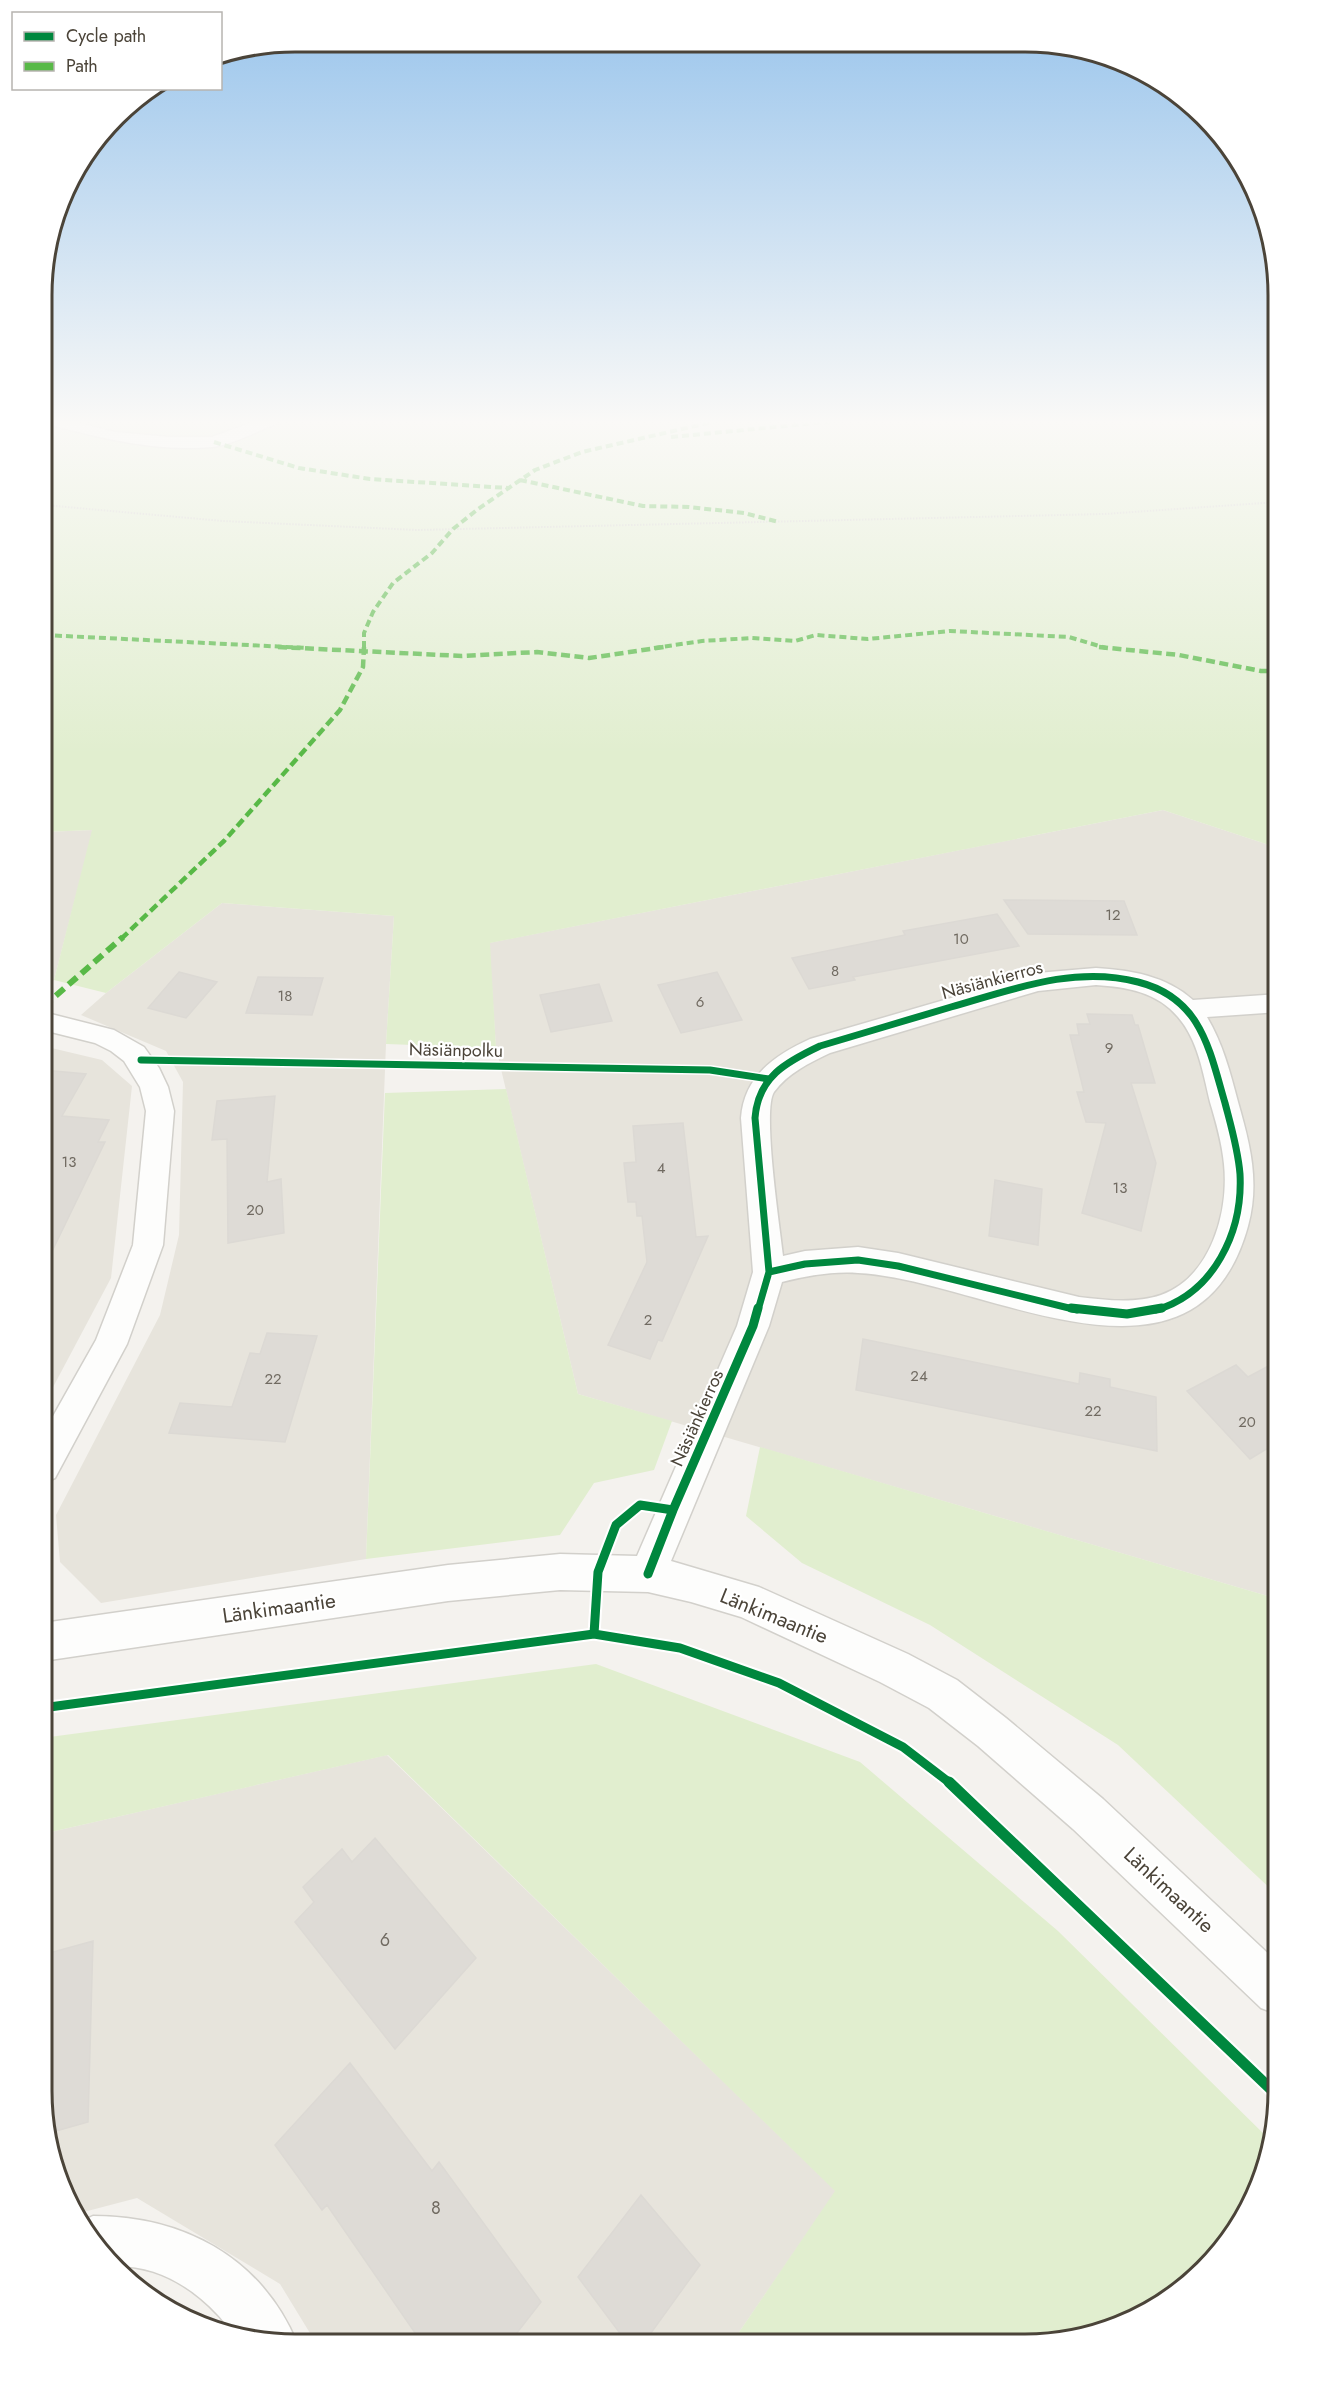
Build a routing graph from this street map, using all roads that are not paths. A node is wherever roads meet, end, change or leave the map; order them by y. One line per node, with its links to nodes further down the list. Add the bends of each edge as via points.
1 (1268, 1005): 2 (street)
2 (1187, 1009): 4 (street, Näsiänkierros, via 1173,998 1136,982 1063,977 868,1030 796,1057 769,1079 756,1102); 4 (street, Näsiänkierros, via 1210,1050 1237,1150 1240,1187 1224,1253 1196,1293 1157,1311 1108,1315 858,1260 805,1264)
3 (52, 1023): 5 (street, via 127,1048 149,1072 160,1111 148,1245 111,1344)
4 (769, 1272): 6 (street, Näsiänkierros, via 753,1326)
5 (52, 1451)
6 (648, 1574): 7 (street, Länkimaantie, via 560,1572 448,1583); 8 (street, Länkimaantie, via 746,1600 943,1694 1088,1814)
7 (52, 1641)
8 (1268, 1984)
9 (104, 2240): 10 (street, via 122,2239 164,2247 206,2269 236,2296)
10 (264, 2332)

